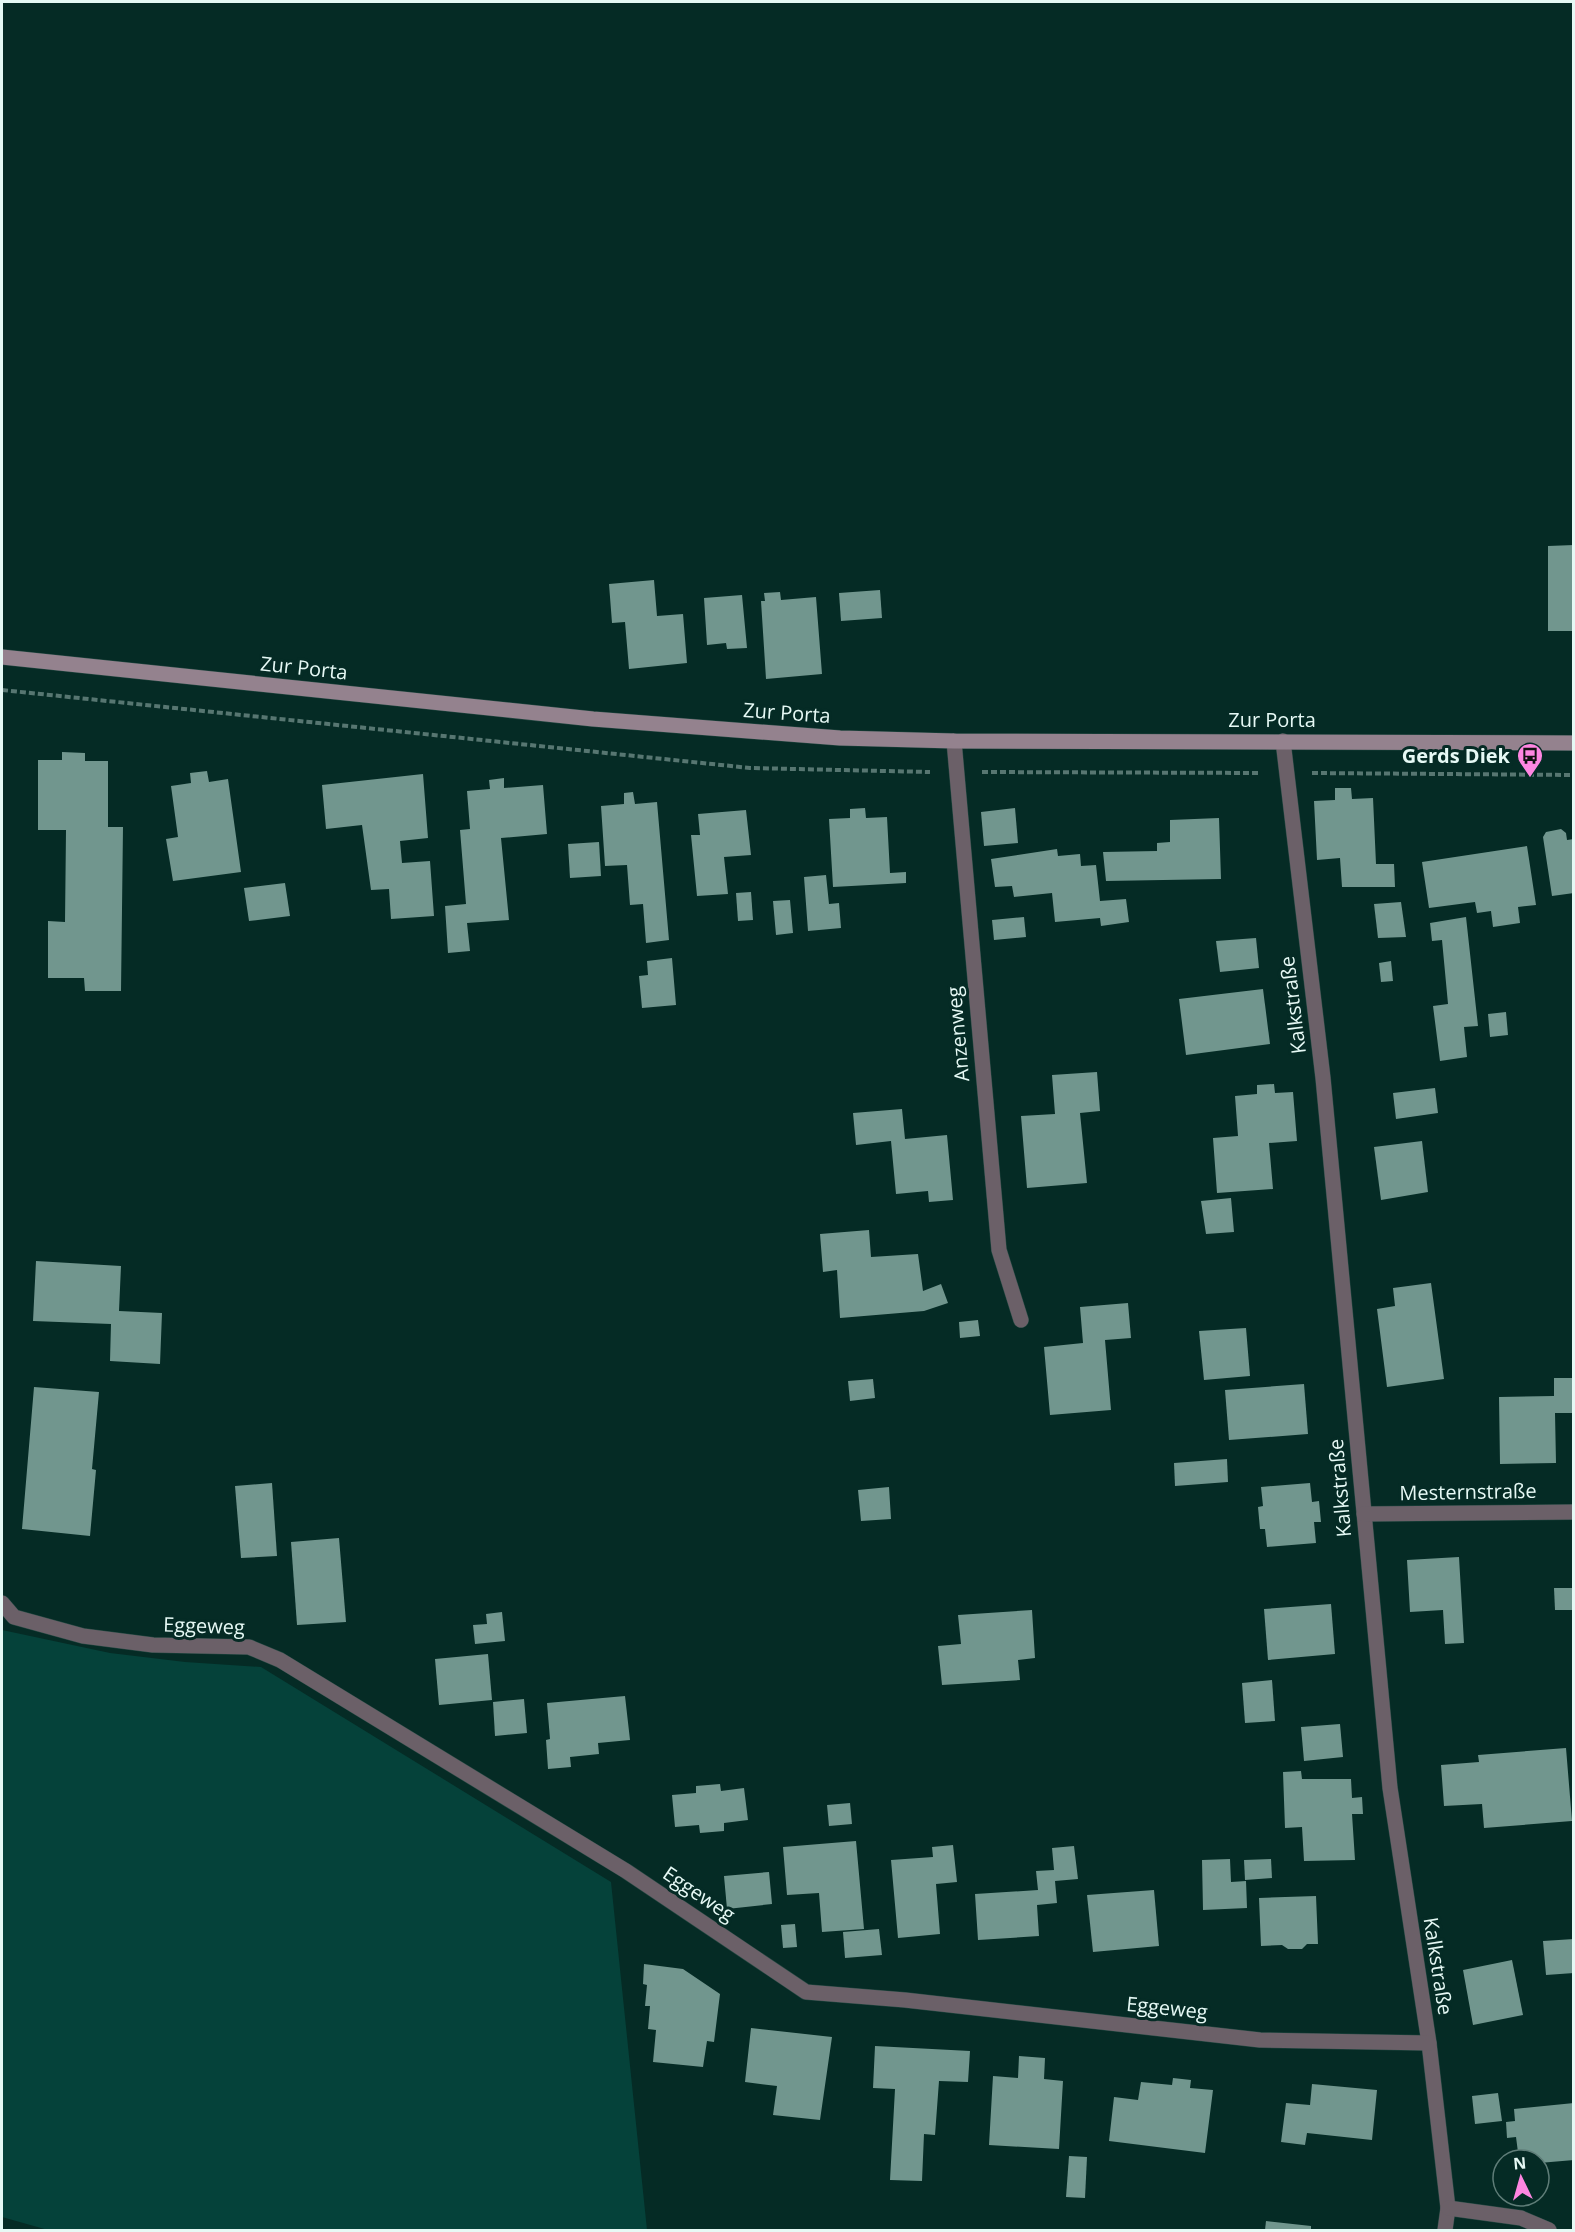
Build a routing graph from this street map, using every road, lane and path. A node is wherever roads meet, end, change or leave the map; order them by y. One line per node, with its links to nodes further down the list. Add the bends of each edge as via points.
1 (2, 657): 2 (main road, Zur Porta, via 593,719 840,738)
2 (954, 741): 3 (main road, Zur Porta); 5 (street, Anzenweg, via 999,1251)
3 (1283, 741): 4 (main road, Zur Porta); 7 (street, Kalkstraße, via 1323,1078)
4 (1574, 743)
5 (1021, 1320)
6 (1574, 1512): 7 (street, Mesternstraße)
7 (1364, 1514): 9 (street, Kalkstraße, via 1390,1788)
8 (2, 1603): 9 (street, Eggeweg, via 14,1617 83,1636 153,1645 249,1647 280,1660 626,1871 806,1992 1260,2040)
9 (1429, 2043): 10 (street, Kalkstraße)
10 (1448, 2208): 11 (street, Kalkstraße); 12 (street, via 1521,2218)
11 (1445, 2230)
12 (1549, 2230)

